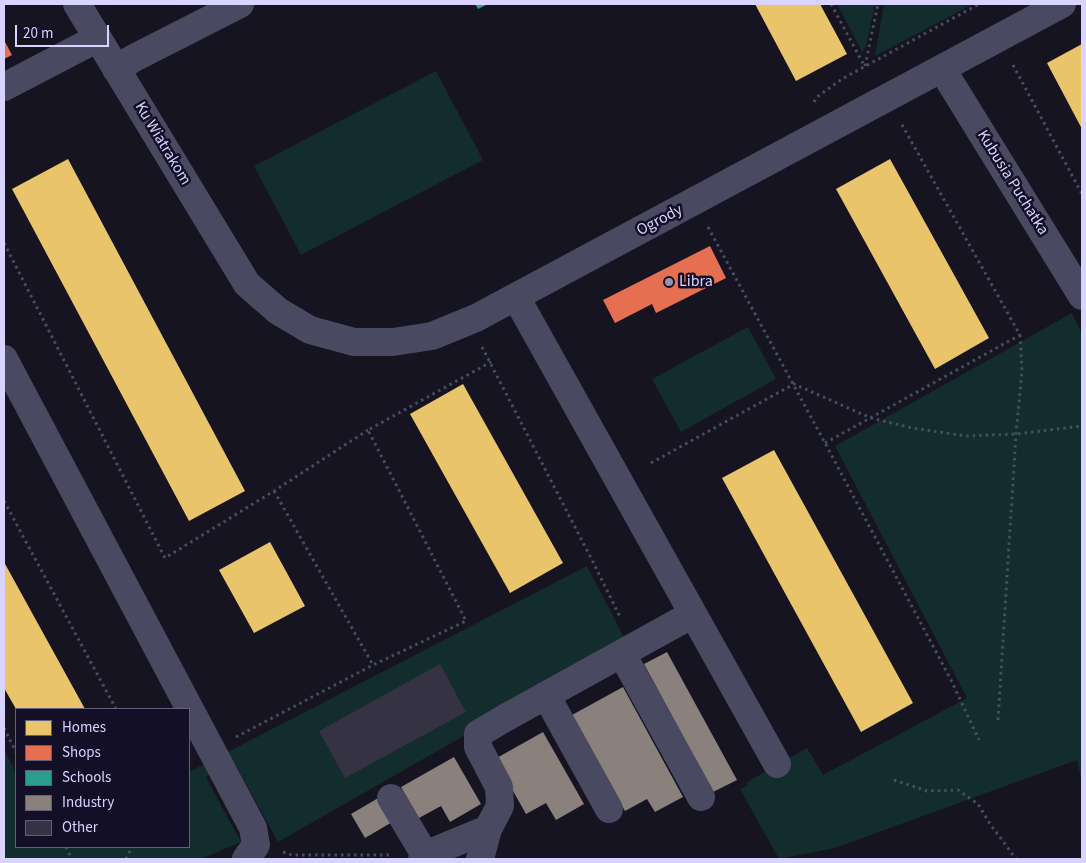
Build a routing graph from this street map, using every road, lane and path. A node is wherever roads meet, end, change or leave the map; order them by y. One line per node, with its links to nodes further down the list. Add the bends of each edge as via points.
1 (77, 4): 7 (street, Ku Wiatrakom)
2 (240, 4): 10 (street)
3 (832, 4): 9 (path)
4 (878, 4): 9 (path)
5 (979, 4): 9 (path)
6 (1062, 4): 11 (street, Ogrody)
7 (98, 38): 10 (street, Ku Wiatrakom); 12 (street)
8 (1012, 62): 15 (path)
9 (865, 67): 13 (path, via 816,96)
10 (116, 69): 18 (street, Ku Wiatrakom)
11 (942, 70): 19 (street, Kubusia Puchatka); 20 (street, Ogrody)
12 (4, 87)
13 (812, 105)
14 (900, 122): 21 (path)
15 (1082, 194)
16 (707, 225): 25 (path)
17 (4, 243): 32 (path, via 165,558)
18 (248, 284): 20 (street, Ogrody, via 278,310 310,330 354,342 393,342 432,336)
19 (1082, 296)
20 (516, 297): 34 (street)
21 (1020, 335): 26 (path); 29 (path, via 1022,371)
22 (479, 342): 24 (path)
23 (4, 359): 39 (street)
24 (490, 362): 28 (path); 35 (path, via 593,562)
25 (794, 384): 26 (path); 30 (path); 31 (path)
26 (871, 418): 29 (path, via 966,436); 30 (path)
27 (1082, 426): 29 (path)
28 (368, 430): 32 (path); 36 (path, via 466,621)
29 (1016, 434): 41 (path)
30 (826, 443): 43 (path, via 951,680)
31 (651, 463)
32 (274, 491): 36 (path)
33 (4, 501): 38 (path)
34 (693, 614): 35 (street); 46 (street)
35 (628, 650): 37 (street); 48 (street)
36 (374, 665): 44 (path)
37 (546, 695): 50 (street); 51 (street, via 478,734 478,747 500,787 500,806)
38 (115, 708)
39 (189, 708)
40 (190, 709): 44 (street)
41 (998, 720)
42 (4, 728): 45 (path)
43 (979, 740)
44 (211, 749): 52 (street, via 253,828)
45 (15, 750)
46 (777, 764)
47 (894, 780): 55 (path, via 927,791 958,790 978,804)
48 (701, 797)
49 (391, 798): 53 (street)
50 (609, 808)
51 (488, 829): 53 (street); 54 (street)
52 (251, 852): 53 (path, via 262,844 292,855)
53 (423, 857)
54 (480, 859)
55 (1016, 859)

